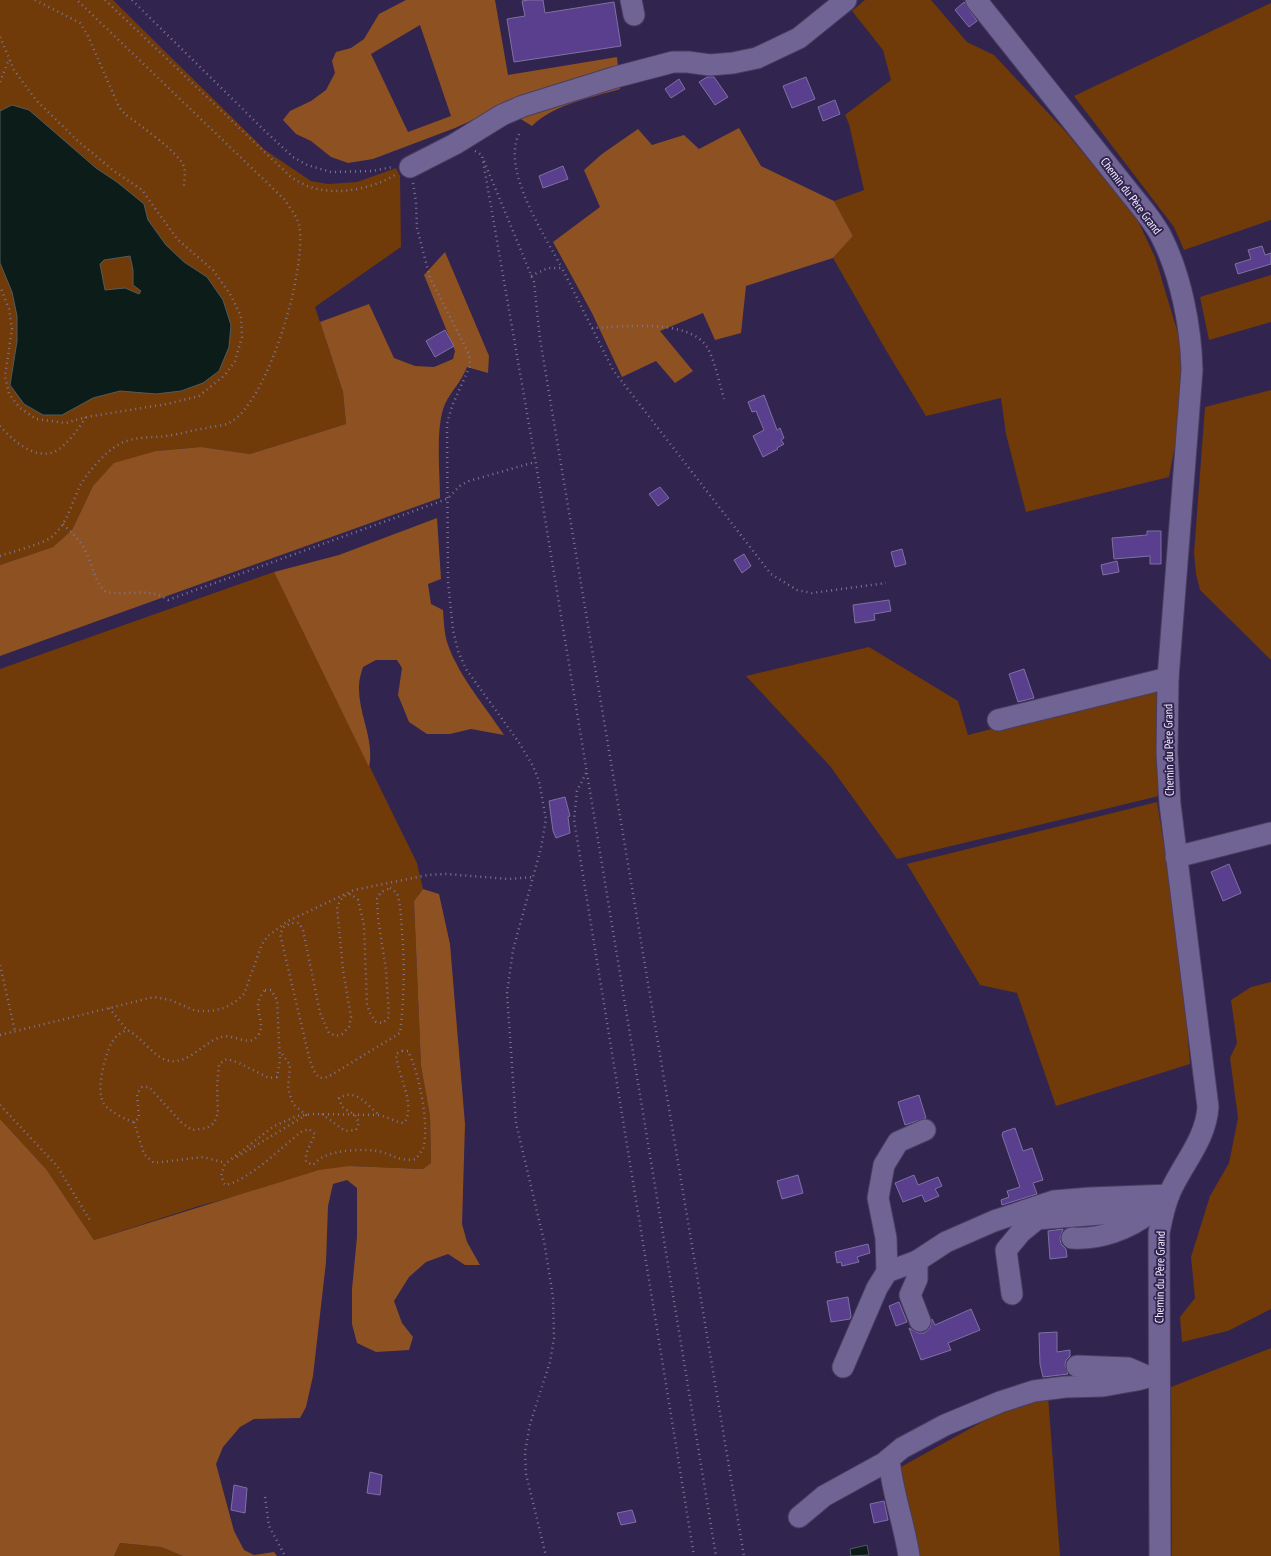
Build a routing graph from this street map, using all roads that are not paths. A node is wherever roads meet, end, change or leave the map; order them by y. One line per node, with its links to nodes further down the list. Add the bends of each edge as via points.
1 (846, 0): 3 (street, via 799,38 757,58 710,65 673,62 616,77 502,116)
2 (976, 0): 4 (street, Chemin du Père Grand, via 1145,212 1162,237 1176,272 1191,345 1192,370)
3 (410, 167)
4 (1168, 678): 5 (street); 7 (street, Chemin du Père Grand, via 1167,753)
5 (998, 720)
6 (1271, 833): 7 (street)
7 (1176, 857): 9 (street, Chemin du Père Grand, via 1208,1121)
8 (925, 1130): 12 (street, via 898,1142 884,1165 878,1198 886,1238)
9 (1162, 1205): 10 (street, via 1140,1221 1116,1232 1084,1239); 11 (street, via 1090,1198 1054,1202 994,1221 946,1242); 13 (street, via 1037,1219 1020,1232 1006,1250); 17 (street, Chemin du Père Grand)
10 (1072, 1238)
11 (917, 1261): 12 (street); 14 (street, via 917,1279 910,1295)
12 (888, 1272): 16 (street, via 877,1288)
13 (1012, 1294)
14 (920, 1321)
15 (1077, 1366): 17 (street, via 1128,1368)
16 (843, 1367)
17 (1154, 1376): 18 (street, via 1103,1386 1065,1387 1000,1402 945,1425 902,1448); 21 (street, Chemin du Père Grand)
18 (889, 1459): 19 (street, via 824,1496); 20 (street)
19 (799, 1517)
20 (909, 1556)
21 (1160, 1556)

